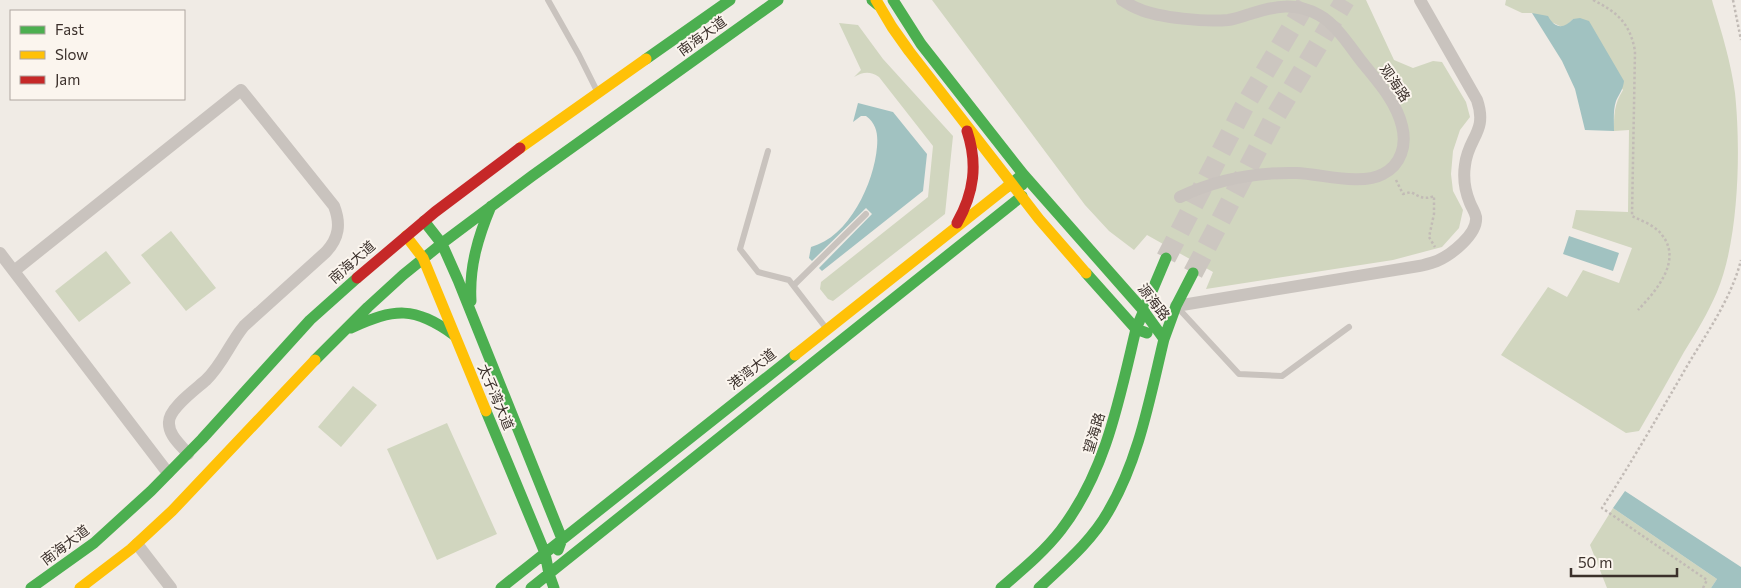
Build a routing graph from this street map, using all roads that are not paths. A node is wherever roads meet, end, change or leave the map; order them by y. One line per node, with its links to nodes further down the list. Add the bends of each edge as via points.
1 (548, 0): 8 (lane)
2 (730, 0): 8 (main road, 南海大道)
3 (778, 0): 15 (main road, 南海大道)
4 (893, 0): 11 (main road, 源海路, via 921,44)
5 (1122, 0): 14 (street, 观海路, via 1139,10 1208,20 1230,20 1273,7 1297,7 1320,16 1338,31 1388,95 1401,120 1404,140 1400,158 1383,174 1366,179 1294,173 1252,175 1209,184)
6 (1420, 0): 27 (street, via 1482,113 1465,165 1466,192 1476,219 1469,236 1438,261 1401,270)
7 (875, 2): 9 (main road, 源海路)
8 (598, 93): 17 (main road, 南海大道, via 518,149)
9 (964, 122): 12 (main road, 源海路); 18 (main road, via 970,139 974,174 965,211)
10 (768, 151): 26 (lane, via 740,249 758,272 789,280)
11 (1023, 174): 12 (main road, 港湾大道); 13 (main road); 28 (main road, 源海路)
12 (1012, 183): 13 (main road, 源海路); 18 (main road, 港湾大道)
13 (1022, 196): 32 (main road, 源海路); 41 (main road)
14 (1180, 197)
15 (491, 206): 20 (main road, 南海大道); 29 (main road, via 470,270)
16 (866, 214): 26 (lane)
17 (424, 222): 19 (main road, 南海大道); 20 (main road, 太子湾大道)
18 (955, 228): 31 (main road, 港湾大道)
19 (406, 236): 22 (main road, 太子湾大道); 36 (main road, 南海大道, via 301,329)
20 (442, 244): 22 (main road, 南海大道); 29 (main road, 太子湾大道)
21 (0, 253): 24 (street)
22 (424, 258): 33 (main road, 南海大道); 34 (main road, 太子湾大道)
23 (1166, 258): 28 (main road, 望海路)
24 (14, 271): 36 (street, via 240,90 334,206 338,234 326,252 244,326 209,377 174,410 168,421 169,427); 37 (street)
25 (1194, 272): 27 (main road)
26 (794, 285): 31 (lane)
27 (1176, 306): 30 (lane, via 1239,374 1282,376); 35 (main road)
28 (1143, 310): 32 (main road, 望海路); 35 (main road, 源海路)
29 (472, 316): 38 (main road, 太子湾大道)
30 (1349, 327)
31 (827, 329): 38 (main road, 港湾大道)
32 (1136, 329): 35 (main road, 源海路); 48 (main road, 望海路, via 1112,430 1099,468 1061,531)
33 (342, 332): 34 (main road, via 372,318 402,312 430,319); 39 (main road, 南海大道, via 217,465)
34 (454, 335): 40 (main road, 太子湾大道)
35 (1164, 340): 49 (main road, via 1139,441 1108,513 1080,549)
36 (188, 454): 37 (main road, 南海大道)
37 (168, 473): 42 (main road, 南海大道, via 93,544)
38 (562, 539): 40 (main road, 港湾大道); 41 (main road)
39 (136, 544): 43 (main road, 南海大道); 44 (street)
40 (545, 553): 41 (main road, 太子湾大道); 45 (main road, 港湾大道)
41 (549, 574): 46 (main road); 47 (main road, 太子湾大道)
42 (31, 588)
43 (80, 588)
44 (171, 588)
45 (500, 588)
46 (531, 588)
47 (554, 588)
48 (1001, 588)
49 (1039, 588)

